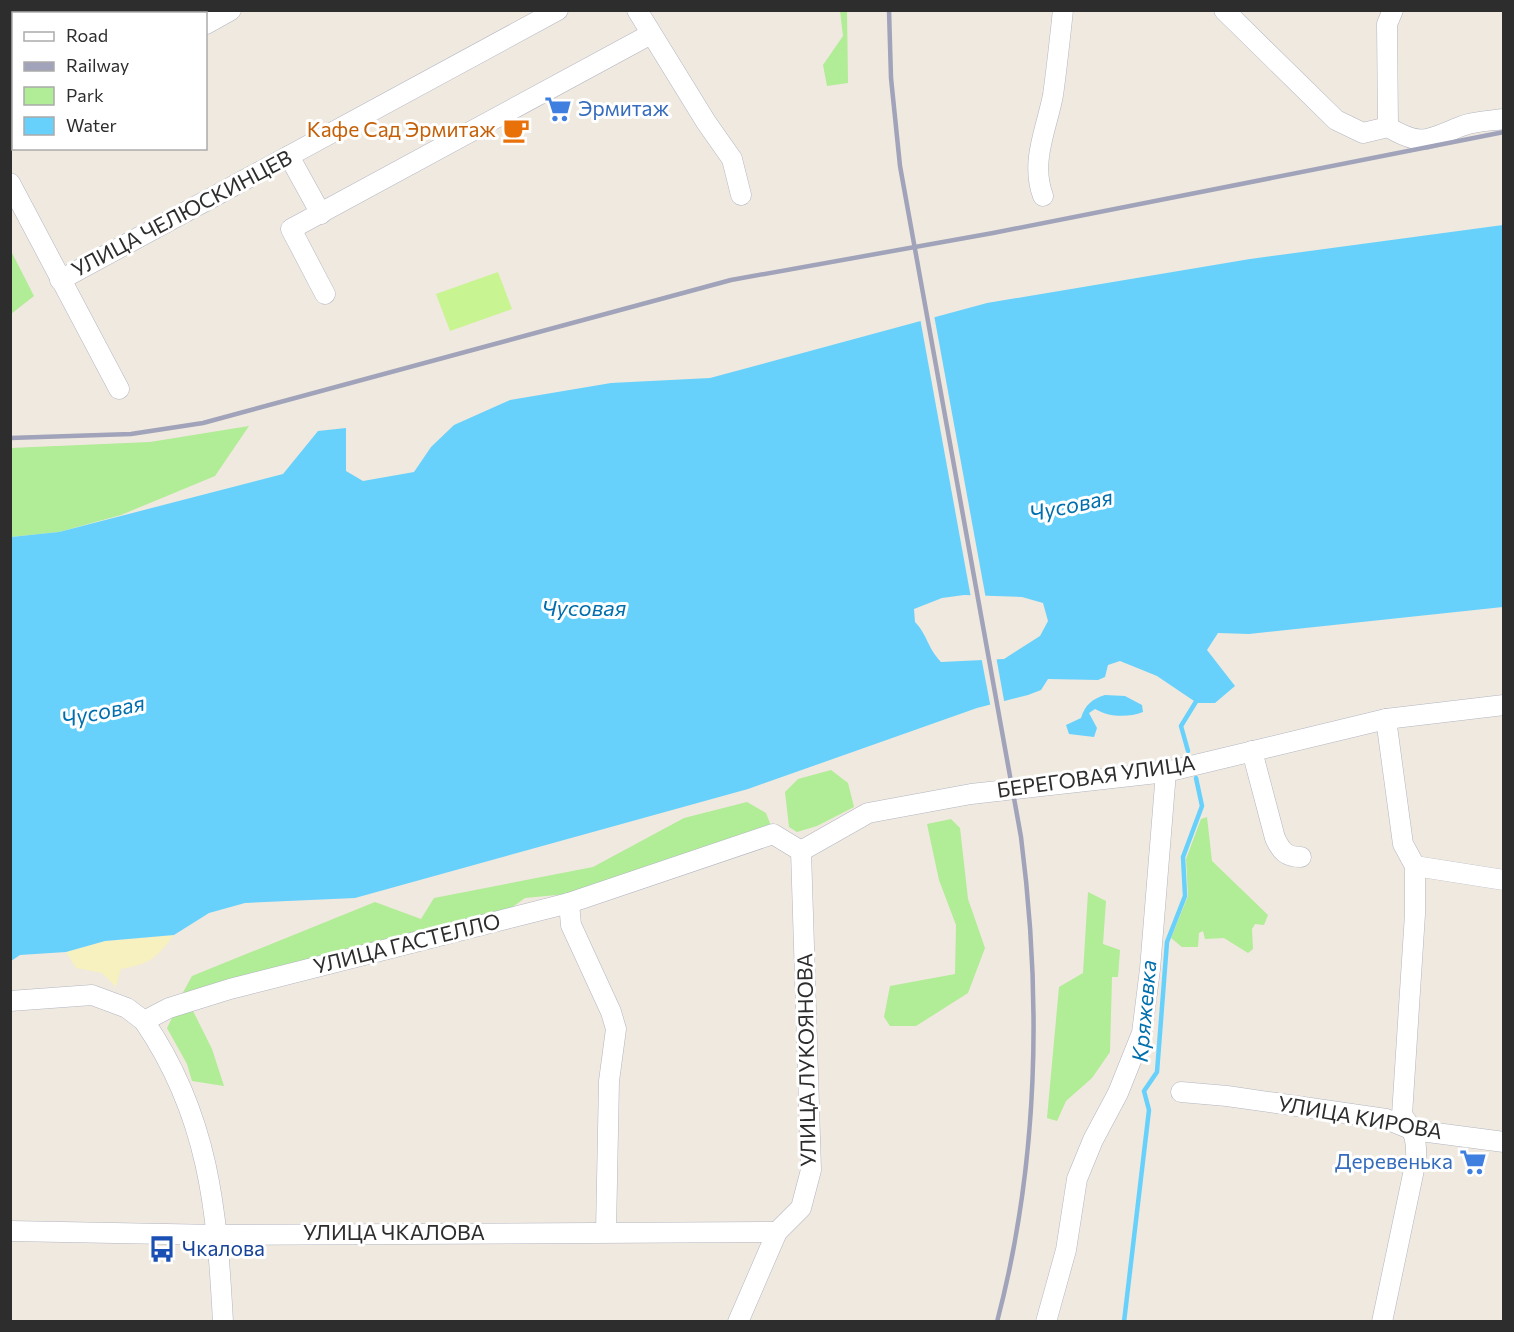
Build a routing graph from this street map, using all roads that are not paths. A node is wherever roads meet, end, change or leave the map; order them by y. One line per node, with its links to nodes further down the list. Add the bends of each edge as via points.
1 (231, 10): 7 (street)
2 (558, 10): 11 (street, УЛИЦА ЧЕЛЮСКИНЦЕВ)
3 (638, 10): 8 (street)
4 (1063, 10): 14 (street, via 1053,97 1042,134 1038,178)
5 (1224, 10): 10 (street, via 1336,120 1363,133)
6 (1393, 10): 10 (street, via 1387,24)
7 (207, 23)
8 (651, 34): 13 (street, via 732,159); 15 (street)
9 (1503, 119): 10 (street, via 1463,125 1443,135 1410,141)
10 (1389, 127)
11 (289, 156): 15 (street); 16 (street, УЛИЦА ЧЕЛЮСКИНЦЕВ)
12 (10, 183): 16 (street)
13 (741, 195)
14 (1043, 196)
15 (321, 214): 17 (street, via 291,229)
16 (60, 280): 18 (street)
17 (325, 294)
18 (119, 389)
19 (1503, 705): 20 (street, БЕРЕГОВАЯ УЛИЦА)
20 (1386, 718): 21 (street, БЕРЕГОВАЯ УЛИЦА); 25 (street, via 1403,844)
21 (1252, 750): 22 (street, БЕРЕГОВАЯ УЛИЦА); 24 (street, via 1280,850 1289,857)
22 (1166, 772): 23 (street, БЕРЕГОВАЯ УЛИЦА, via 971,794 868,813); 39 (street, via 1142,1033 1077,1179 1066,1250)
23 (801, 851): 27 (street, УЛИЦА ГАСТЕЛЛО, via 774,834); 35 (street, УЛИЦА ЛУКОЯНОВА, via 811,1170 801,1208)
24 (1301, 857)
25 (1415, 866): 26 (street); 31 (street, via 1411,994 1402,1099 1402,1115)
26 (1503, 880)
27 (569, 903): 29 (street, УЛИЦА ГАСТЕЛЛО, via 230,989 169,1008); 34 (street, via 572,925 616,1029 609,1081)
28 (10, 1001): 29 (street, via 92,994 127,1008)
29 (144, 1021): 36 (street, via 165,1052 200,1134)
30 (1180, 1092): 31 (street, УЛИЦА КИРОВА, via 1386,1119)
31 (1413, 1130): 32 (street, УЛИЦА КИРОВА); 40 (street, via 1416,1160)
32 (1503, 1142)
33 (10, 1231): 36 (street, УЛИЦА ЧКАЛОВА)
34 (606, 1231): 35 (street, УЛИЦА ЧКАЛОВА); 36 (street, УЛИЦА ЧКАЛОВА)
35 (777, 1232): 38 (street, УЛИЦА ЛУКОЯНОВА)
36 (218, 1235): 37 (street)
37 (223, 1322)
38 (738, 1322)
39 (1046, 1322)
40 (1382, 1322)

